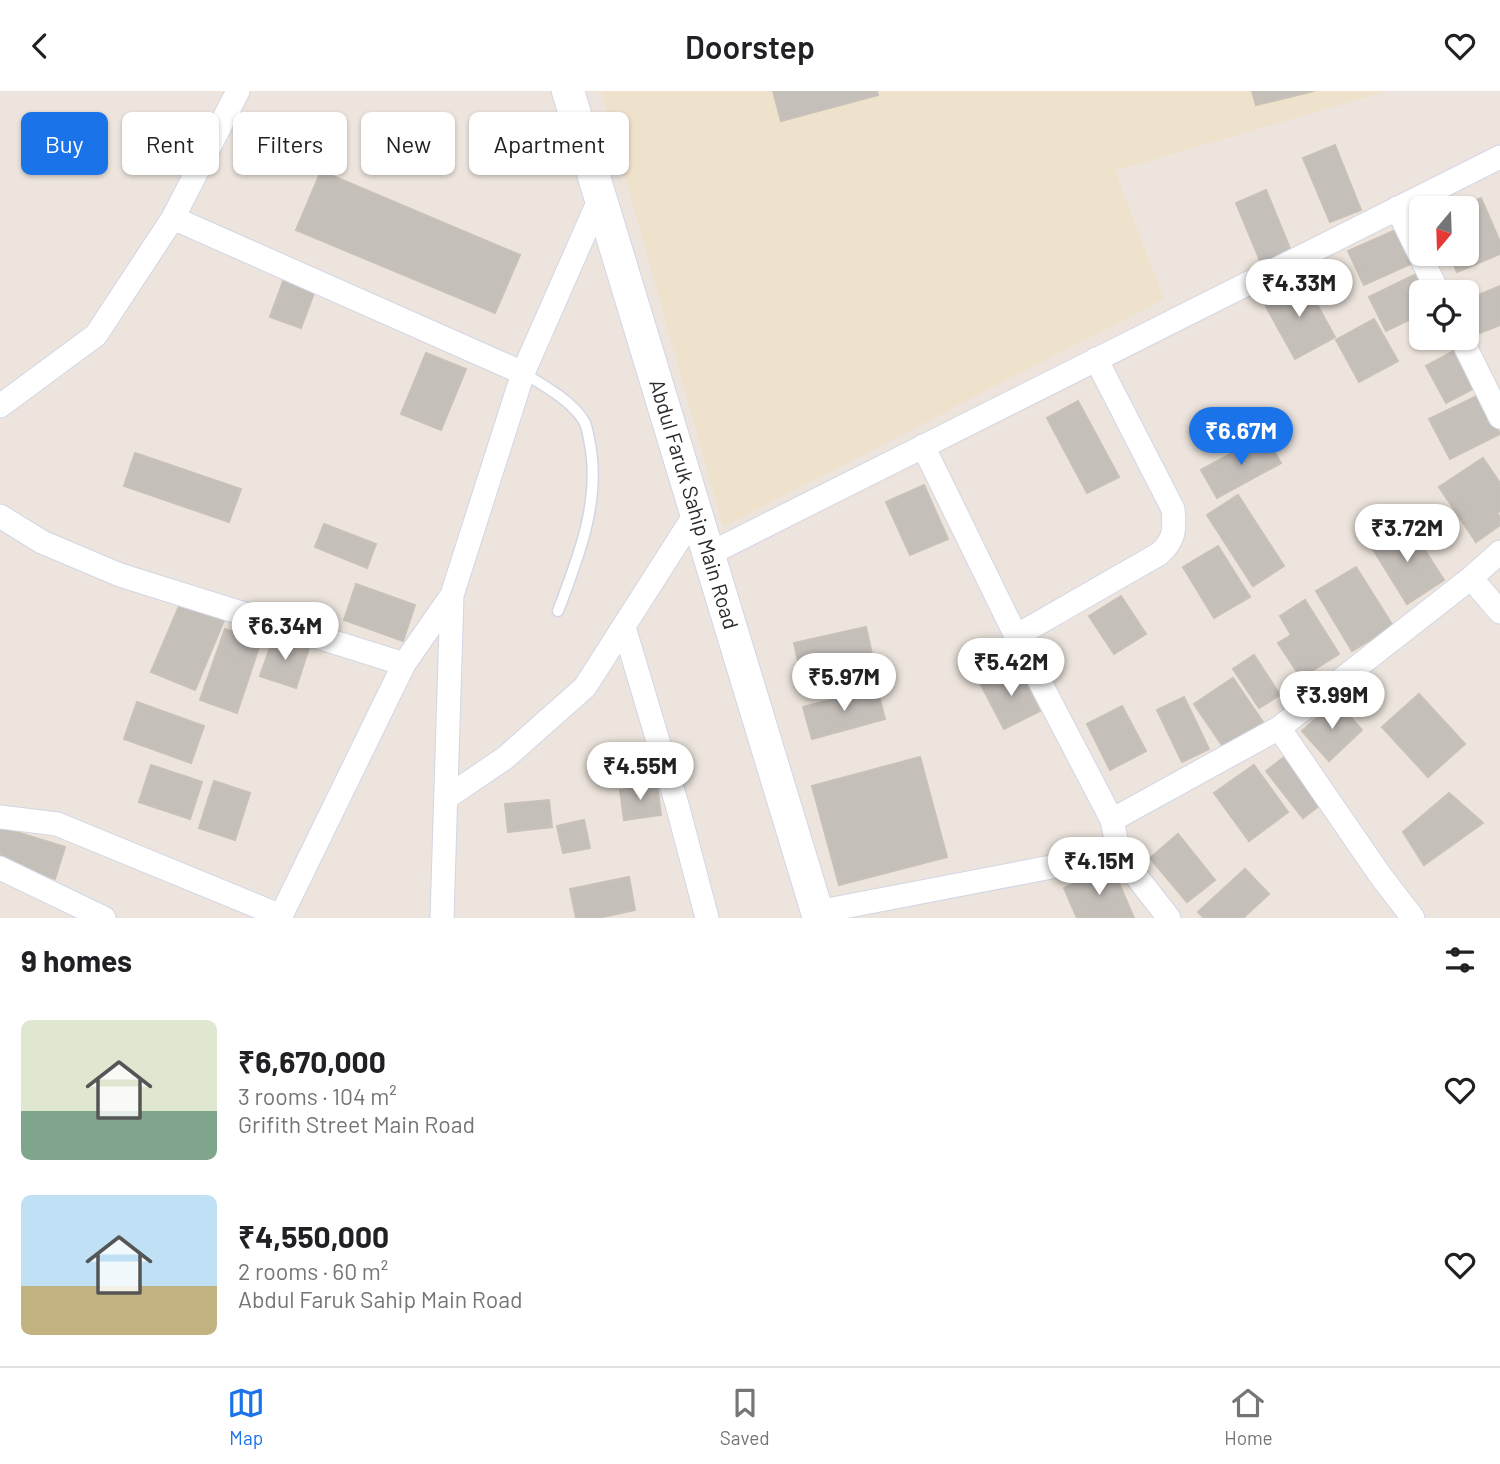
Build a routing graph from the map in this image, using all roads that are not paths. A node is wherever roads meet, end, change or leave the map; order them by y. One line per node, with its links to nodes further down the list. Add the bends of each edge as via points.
1 (238, 91): 6 (street)
2 (568, 91): 4 (street, Abdul Faruk Sahip Main Road)
3 (1500, 157): 5 (street)
4 (600, 198): 10 (street); 14 (street, Abdul Faruk Sahip Main Road)
5 (1397, 208): 7 (street); 9 (street)
6 (173, 218): 10 (street); 11 (street, via 96,335)
7 (1432, 280)
8 (1467, 350): 12 (street)
9 (1096, 359): 13 (street); 23 (street, via 1173,509 1175,529 1169,545 1159,554)
10 (523, 373): 19 (street); 20 (lane, via 560,395 585,423 594,462 591,508)
11 (0, 406)
12 (1500, 417)
13 (923, 446): 17 (street); 23 (street)
14 (696, 513): 17 (street, Abdul Faruk Sahip Main Road); 22 (street)
15 (0, 516): 24 (street, via 42,542 120,575)
16 (1500, 552): 18 (street)
17 (709, 554): 31 (street, Abdul Faruk Sahip Main Road)
18 (1471, 578): 21 (street); 25 (street)
19 (452, 596): 24 (street); 26 (street)
20 (558, 611)
21 (1500, 613)
22 (624, 627): 26 (street, via 585,687 505,758); 35 (street)
23 (1016, 636): 28 (street)
24 (404, 664): 32 (street)
25 (1279, 728): 28 (street); 37 (street)
26 (446, 798): 34 (street)
27 (0, 817): 32 (street, via 57,824)
28 (1112, 820): 29 (street)
29 (1119, 854): 31 (street); 36 (street)
30 (0, 868): 33 (street)
31 (818, 915)
32 (281, 917)
33 (104, 918)
34 (442, 918)
35 (707, 918)
36 (1169, 918)
37 (1413, 918)

